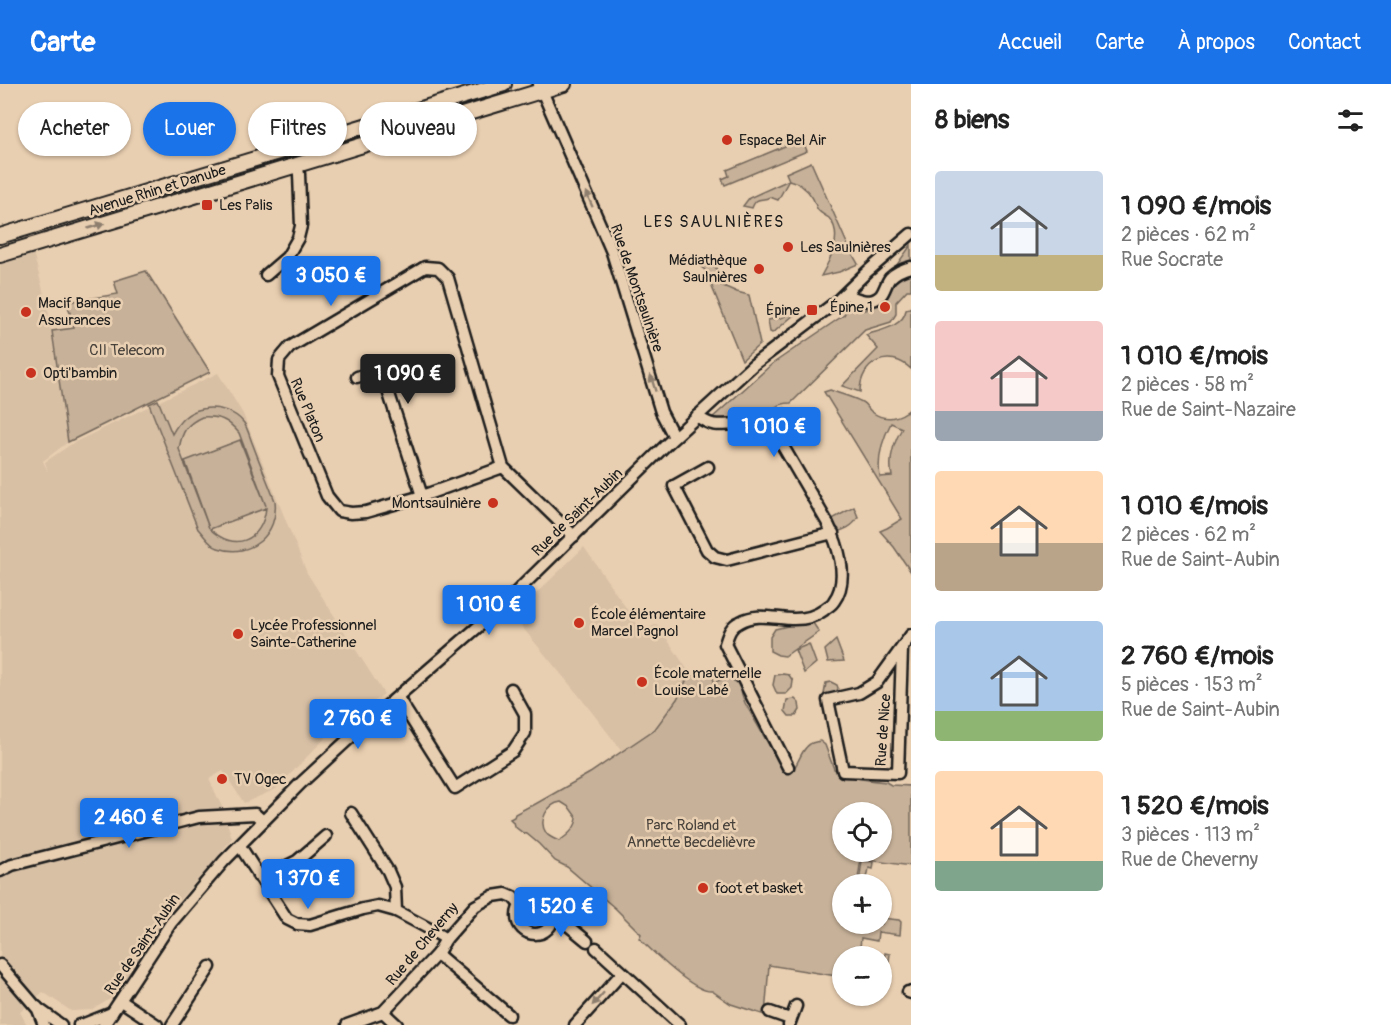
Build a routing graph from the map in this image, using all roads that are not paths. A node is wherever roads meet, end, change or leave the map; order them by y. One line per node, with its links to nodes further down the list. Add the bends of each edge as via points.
1 (504, 84): 6 (main road, Avenue Rhin et Danube)
2 (564, 84): 3 (main road, Avenue Rhin et Danube)
3 (541, 87): 4 (main road, Avenue Rhin et Danube); 13 (street, Rue de Montsaulnière, one-way to 3, via 661,411 612,252)
4 (297, 165): 7 (main road, Avenue Rhin et Danube, one-way to 4); 9 (street, via 301,226 298,238 287,257)
5 (911, 234): 10 (street, Rue de Saint-Aubin)
6 (0, 236)
7 (0, 255)
8 (911, 267): 10 (street, via 893,276 880,297 859,301)
9 (266, 275)
10 (846, 294): 12 (street, Rue de Saint-Aubin, via 753,365)
11 (357, 377): 16 (street, via 381,369)
12 (697, 416): 13 (street, Rue de Saint-Aubin); 17 (street, via 720,426 740,424 774,431)
13 (674, 437): 18 (street, Rue de Saint-Aubin)
14 (503, 467): 16 (street, Rue Platon); 16 (street, Rue Platon, via 448,278 438,268 425,267 290,347 279,360 278,376 327,496 339,511 366,513); 18 (street, Rue Platon)
15 (708, 467): 17 (street, via 674,486 707,550 715,557 727,560)
16 (422, 496)
17 (833, 533): 23 (street, via 842,582 834,602 815,616 795,620 756,616 739,622 729,631 725,644)
18 (574, 536): 22 (street, Rue de Saint-Aubin)
19 (911, 635): 20 (street, Rue de Nice)
20 (902, 649): 20 (street, Rue de Nice, via 898,773 843,771 828,700 859,693 877,682)
21 (511, 689): 22 (street, via 525,714 525,733 513,751 455,788)
22 (398, 698): 25 (street, Rue de Saint-Aubin, via 314,770)
23 (788, 767)
24 (351, 813): 31 (street, via 395,887)
25 (263, 822): 27 (street, Rue de Saint-Aubin); 28 (street, via 255,814 199,817)
26 (326, 836): 29 (street, via 297,861)
27 (240, 846): 29 (street); 38 (street, Rue de Saint-Aubin, via 171,923)
28 (0, 871)
29 (258, 876): 31 (street, via 288,919 297,924 310,925 378,906)
30 (520, 905): 32 (street, Rue de Cheverny, via 529,898 541,899); 32 (street, via 516,918 527,933 546,930); 33 (street, Rue de Cheverny, via 506,894 483,900)
31 (396, 911): 33 (street)
32 (553, 913): 37 (street, Rue de Cheverny)
33 (446, 939): 34 (street, Rue de Cheverny)
34 (437, 954): 42 (street, Rue de Cheverny); 44 (street)
35 (0, 965): 40 (street)
36 (210, 967): 52 (street)
37 (622, 973): 55 (street, one-way to 55); 56 (street, Rue de Cheverny)
38 (121, 1001): 41 (street, Rue de Saint-Aubin); 51 (street)
39 (796, 1006): 45 (street)
40 (36, 1007): 46 (street); 47 (street)
41 (112, 1012): 49 (street, Rue de Saint-Aubin); 50 (street, Rue de Saint-Aubin)
42 (383, 1012): 53 (street, Rue de Cheverny); 54 (street)
43 (770, 1012): 45 (street)
44 (508, 1015)
45 (789, 1022)
46 (44, 1025)
47 (61, 1025)
48 (79, 1025): 49 (street, Rue de Saint-Aubin)
49 (84, 1025)
50 (104, 1025)
51 (157, 1025)
52 (172, 1025)
53 (347, 1025)
54 (397, 1025)
55 (575, 1025)
56 (680, 1025)

